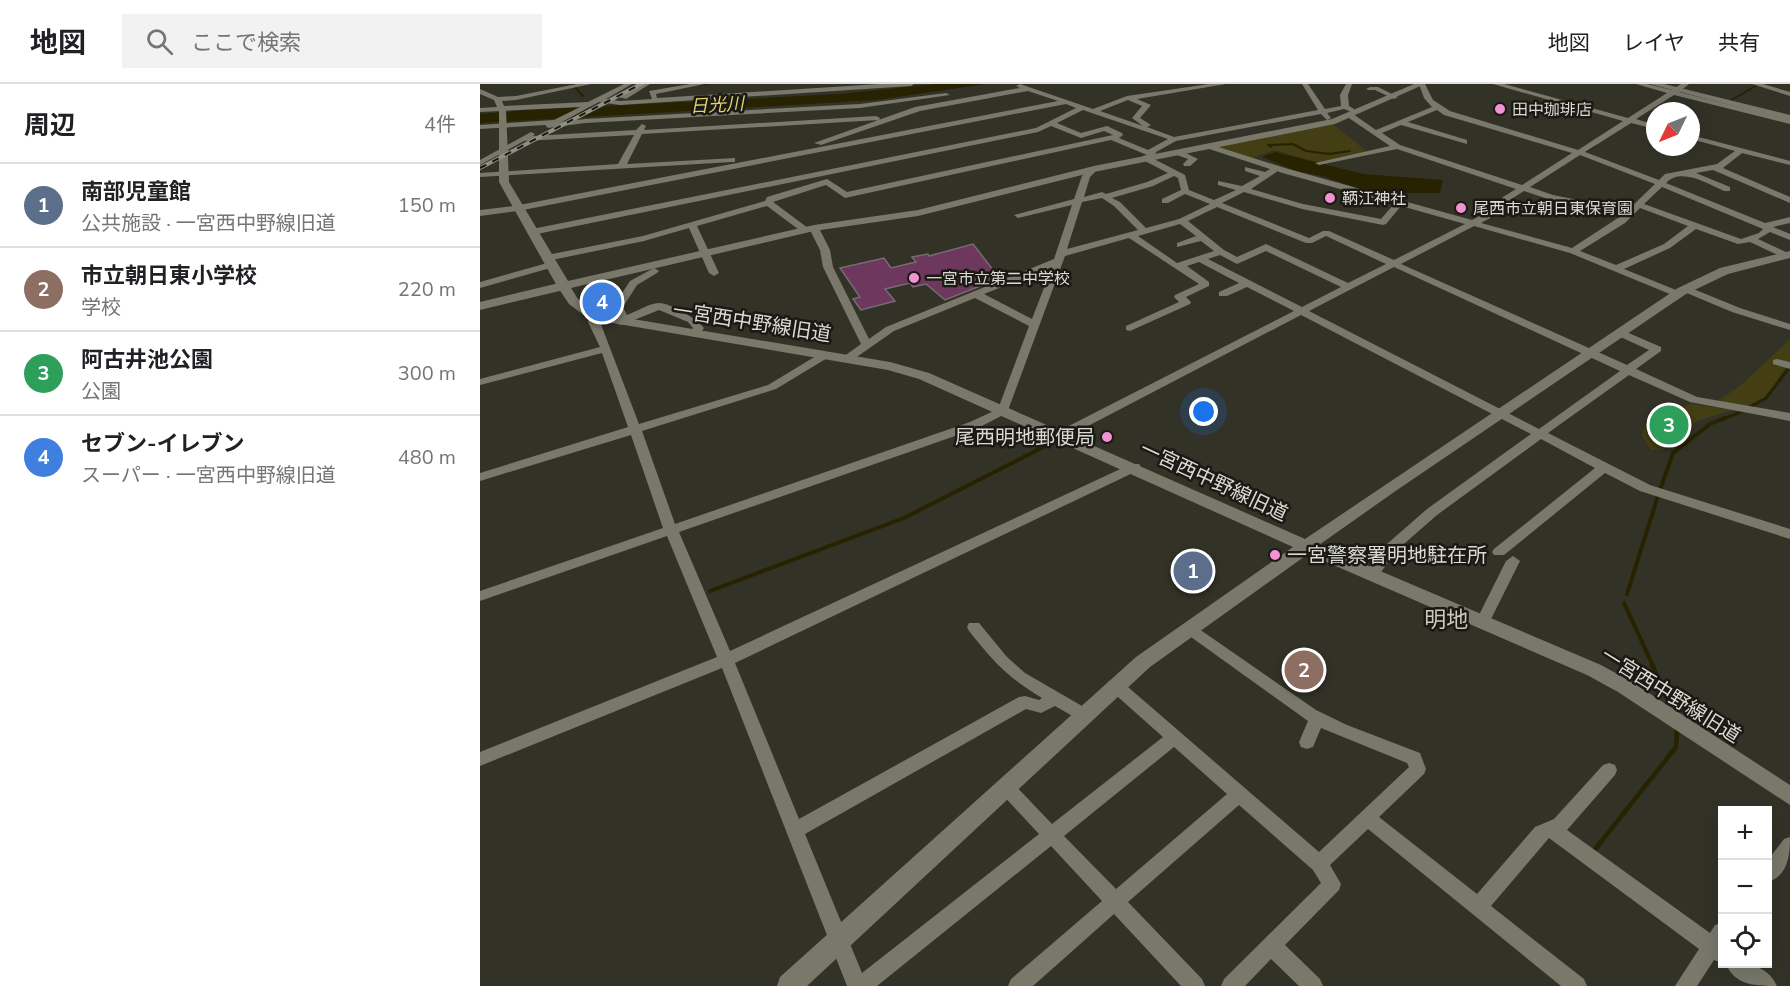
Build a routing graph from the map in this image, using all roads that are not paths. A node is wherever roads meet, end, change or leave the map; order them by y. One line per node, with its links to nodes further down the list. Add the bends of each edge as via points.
1 (528, 84): 25 (street)
2 (588, 84): 25 (street)
3 (606, 84): 23 (street)
4 (629, 84): 23 (street)
5 (647, 84): 6 (street, via 623,97 655,97 652,93)
6 (702, 84)
7 (707, 84): 28 (street)
8 (811, 84): 24 (street)
9 (911, 84): 24 (street)
10 (1005, 84): 42 (street, via 870,105)
11 (1014, 84): 20 (street)
12 (1222, 84): 30 (street)
13 (1305, 84): 40 (street)
14 (1349, 84): 41 (street, via 1344,95)
15 (1421, 84): 29 (street); 36 (street, via 1424,95)
16 (1496, 84): 44 (street)
17 (1639, 84): 22 (street)
18 (1653, 84): 22 (street)
19 (1755, 84): 26 (street)
20 (1028, 89): 33 (street); 43 (street, via 918,109)
21 (1370, 89): 29 (street)
22 (1679, 89): 44 (street); 45 (street)
23 (614, 92): 32 (street)
24 (820, 92): 28 (street)
25 (536, 94): 31 (street)
26 (1790, 94)
27 (482, 95): 31 (street)
28 (722, 97): 32 (street, via 620,103)
29 (1394, 97): 41 (street)
30 (1128, 98): 39 (street); 46 (street, via 1147,105)
31 (497, 99): 37 (street, 一宮西中野線旧道)
32 (599, 100): 34 (street)
33 (1066, 102): 35 (street); 69 (street)
34 (591, 104): 37 (street); 49 (street)
35 (1083, 107): 39 (street); 50 (street)
36 (1436, 108): 48 (street); 67 (street)
37 (502, 109): 38 (street); 52 (street, 一宮西中野線旧道)
38 (480, 110)
39 (1094, 111): 46 (street)
40 (1322, 111): 41 (street); 47 (street); 58 (street)
41 (1350, 112): 47 (street); 56 (street)
42 (646, 118): 49 (street); 55 (street)
43 (890, 118): 55 (street); 69 (street)
44 (1630, 120): 51 (street); 67 (street)
45 (1790, 120)
46 (1131, 121): 54 (street); 58 (street)
47 (1330, 122): 63 (street)
48 (1398, 122): 56 (street); 61 (street)
49 (551, 124): 52 (street); 59 (street)
50 (1053, 124): 54 (street, via 1081,136); 92 (street, via 1038,130)
51 (1646, 124)
52 (502, 126): 53 (street); 64 (street, 一宮西中野線旧道)
53 (480, 127)
54 (1107, 130): 57 (street, via 1119,135)
55 (639, 132): 59 (street); 75 (street)
56 (1376, 133): 62 (street)
57 (1113, 138): 68 (street); 102 (street, via 845,195 827,182 787,192)
58 (1177, 138): 63 (street); 68 (street)
59 (525, 139): 64 (street)
60 (1700, 139): 65 (street)
61 (1464, 142)
62 (1397, 147): 72 (street); 93 (street)
63 (1206, 148): 66 (street); 80 (street)
64 (502, 150): 70 (street); 85 (street, 一宮西中野線旧道)
65 (1741, 150): 73 (street); 76 (street)
66 (1177, 152): 68 (street); 74 (street, via 1194,159)
67 (1580, 153): 87 (street); 93 (street)
68 (1149, 156): 78 (street); 82 (street)
69 (776, 158): 71 (street); 92 (street)
70 (480, 163)
71 (681, 163): 75 (street); 92 (street)
72 (1319, 163)
73 (1790, 163)
74 (1187, 164)
75 (621, 167): 77 (street)
76 (1714, 167): 81 (street); 99 (street)
77 (604, 168): 85 (street, via 576,174); 86 (street)
78 (1094, 169): 98 (street, via 1086,176); 116 (street, via 918,213)
79 (1248, 169): 80 (street)
80 (1272, 172): 88 (street); 90 (street); 101 (street)
81 (1686, 172): 87 (street); 94 (street)
82 (1175, 173): 96 (street, via 1182,177); 97 (street)
83 (480, 176): 85 (street)
84 (1240, 177): 88 (street)
85 (503, 178): 91 (street); 105 (street, 一宮西中野線旧道)
86 (606, 178)
87 (1664, 180): 104 (street); 115 (street)
88 (1256, 182): 95 (street)
89 (1221, 183): 95 (street)
90 (1309, 183)
91 (480, 185)
92 (694, 188): 105 (street, via 546,199); 109 (street); 117 (street)
93 (1524, 188): 107 (street); 113 (street, via 1506,199 1502,208)
94 (1727, 189)
95 (1242, 190): 101 (street, via 1383,222); 103 (street)
96 (1185, 191): 100 (street); 103 (street)
97 (1105, 197): 98 (street); 118 (street)
98 (1078, 200): 108 (street); 128 (street)
99 (1790, 200)
100 (1165, 201)
101 (1400, 202): 113 (street)
102 (768, 203): 109 (street); 116 (street)
103 (1216, 204): 111 (street); 131 (street, via 1309,241 1326,233)
104 (1639, 205): 107 (street); 114 (street, via 1662,210)
105 (518, 207): 106 (street); 117 (street, 一宮西中野線旧道)
106 (480, 213)
107 (1631, 213): 124 (street)
108 (1018, 215)
109 (710, 218): 112 (street)
110 (1790, 220): 115 (street)
111 (1182, 221): 118 (street); 121 (street)
112 (691, 223): 126 (street); 130 (street)
113 (1474, 223): 124 (street); 131 (street)
114 (1694, 226): 122 (street, via 1741,242); 133 (street, via 1667,246)
115 (1767, 227): 120 (street); 122 (street, via 1762,235)
116 (809, 229): 126 (street); 151 (street, via 825,250 828,267)
117 (532, 232): 130 (street, 一宮西中野線旧道)
118 (1144, 232): 119 (street)
119 (1132, 236): 128 (street); 132 (street)
120 (1790, 237)
121 (1200, 238): 123 (street); 125 (street)
122 (1748, 238): 127 (street)
123 (1180, 245)
124 (1573, 251): 133 (street)
125 (1221, 252): 129 (street); 139 (street, via 1237,261 1266,247)
126 (705, 253): 135 (street); 138 (street)
127 (1787, 256): 140 (street, via 1724,271)
128 (1059, 257): 142 (street); 147 (street)
129 (1200, 259): 132 (street); 136 (street)
130 (549, 261): 137 (street); 138 (street, 一宮西中野線旧道)
131 (1394, 264): 139 (street); 153 (street)
132 (1181, 266): 149 (street, via 1206,284 1179,297 1186,302)
133 (1615, 269): 140 (street)
134 (654, 272): 146 (street, via 633,283 618,307 623,318)
135 (714, 273)
136 (1247, 283): 141 (street); 144 (street)
137 (480, 285)
138 (563, 286): 143 (main road); 145 (street, 一宮西中野線旧道, via 573,301)
139 (1348, 288): 144 (street)
140 (1682, 292): 148 (street); 150 (street)
141 (1223, 294)
142 (977, 295): 147 (street); 151 (street, via 890,330)
143 (480, 306)
144 (1300, 311): 161 (street); 165 (street)
145 (593, 316): 146 (street, 一宮西中野線旧道); 152 (street, via 592,322)
146 (620, 322): 154 (street, 一宮西中野線旧道)
147 (1033, 324): 160 (street)
148 (1790, 327)
149 (1130, 328)
150 (1620, 333): 153 (street); 158 (street, via 1657,349)
151 (866, 344): 155 (street)
152 (606, 349): 159 (street); 163 (street)
153 (1589, 353): 158 (street); 161 (street)
154 (825, 355): 155 (street, 一宮西中野線旧道); 163 (street, via 772,387)
155 (847, 359): 160 (street, 一宮西中野線旧道, via 924,376)
156 (1777, 362): 157 (street)
157 (1790, 366)
158 (1628, 370): 162 (street, via 1695,400); 164 (street)
159 (480, 382)
160 (1003, 411): 165 (street, 一宮西中野線旧道); 169 (street, via 974,425)
161 (1500, 414): 164 (street); 171 (street)
162 (1790, 417)
163 (635, 430): 168 (street); 169 (street)
164 (1540, 434): 167 (street); 174 (street, via 1432,512 1392,547)
165 (1061, 435): 166 (street, 一宮西中野線旧道)
166 (1135, 467): 171 (street, 一宮西中野線旧道); 179 (street)
167 (1604, 467): 170 (street, via 1645,488); 172 (street)
168 (480, 477)
169 (671, 530): 175 (street); 179 (street)
170 (1790, 534)
171 (1307, 547): 174 (street, 一宮西中野線旧道); 178 (street)
172 (1499, 552)
173 (1513, 561): 176 (street)
174 (1371, 575): 176 (street, 一宮西中野線旧道)
175 (480, 596)
176 (1482, 623): 190 (street, 一宮西中野線旧道, via 1625,687)
177 (974, 627): 181 (street, via 1020,677)
178 (1189, 628): 180 (street); 183 (street)
179 (726, 660): 186 (street); 193 (street)
180 (1115, 685): 182 (street); 184 (street)
181 (1054, 698): 182 (street); 193 (street, via 1041,707 1025,702)
182 (1083, 715): 188 (street)
183 (1317, 718): 185 (street); 191 (street, via 1414,758 1418,769)
184 (1175, 737): 189 (street); 194 (street)
185 (1307, 742)
186 (480, 759)
187 (1610, 770): 192 (street, via 1560,825)
188 (1005, 786): 194 (street); 200 (street)
189 (1240, 793): 196 (street); 198 (street)
190 (1790, 796)
191 (1367, 818): 196 (street); 199 (street)
192 (1551, 829): 199 (street, via 1541,833); 201 (street)
193 (794, 831): 200 (street)
194 (1052, 836): 198 (street); 206 (street)
195 (1790, 845): 197 (street)
196 (1319, 864): 203 (street, via 1332,884)
197 (1772, 868)
198 (1115, 902): 207 (street); 208 (street)
199 (1478, 908): 211 (street)
200 (838, 941): 205 (street); 206 (street)
201 (1718, 943)
202 (1718, 945): 212 (street)
203 (1271, 946): 209 (street); 210 (street)
204 (1743, 968): 213 (street)
205 (789, 986)
206 (859, 986)
207 (1018, 986)
208 (1195, 986)
209 (1231, 986)
210 (1313, 986)
211 (1577, 986)
212 (1685, 986)
213 (1767, 986)

